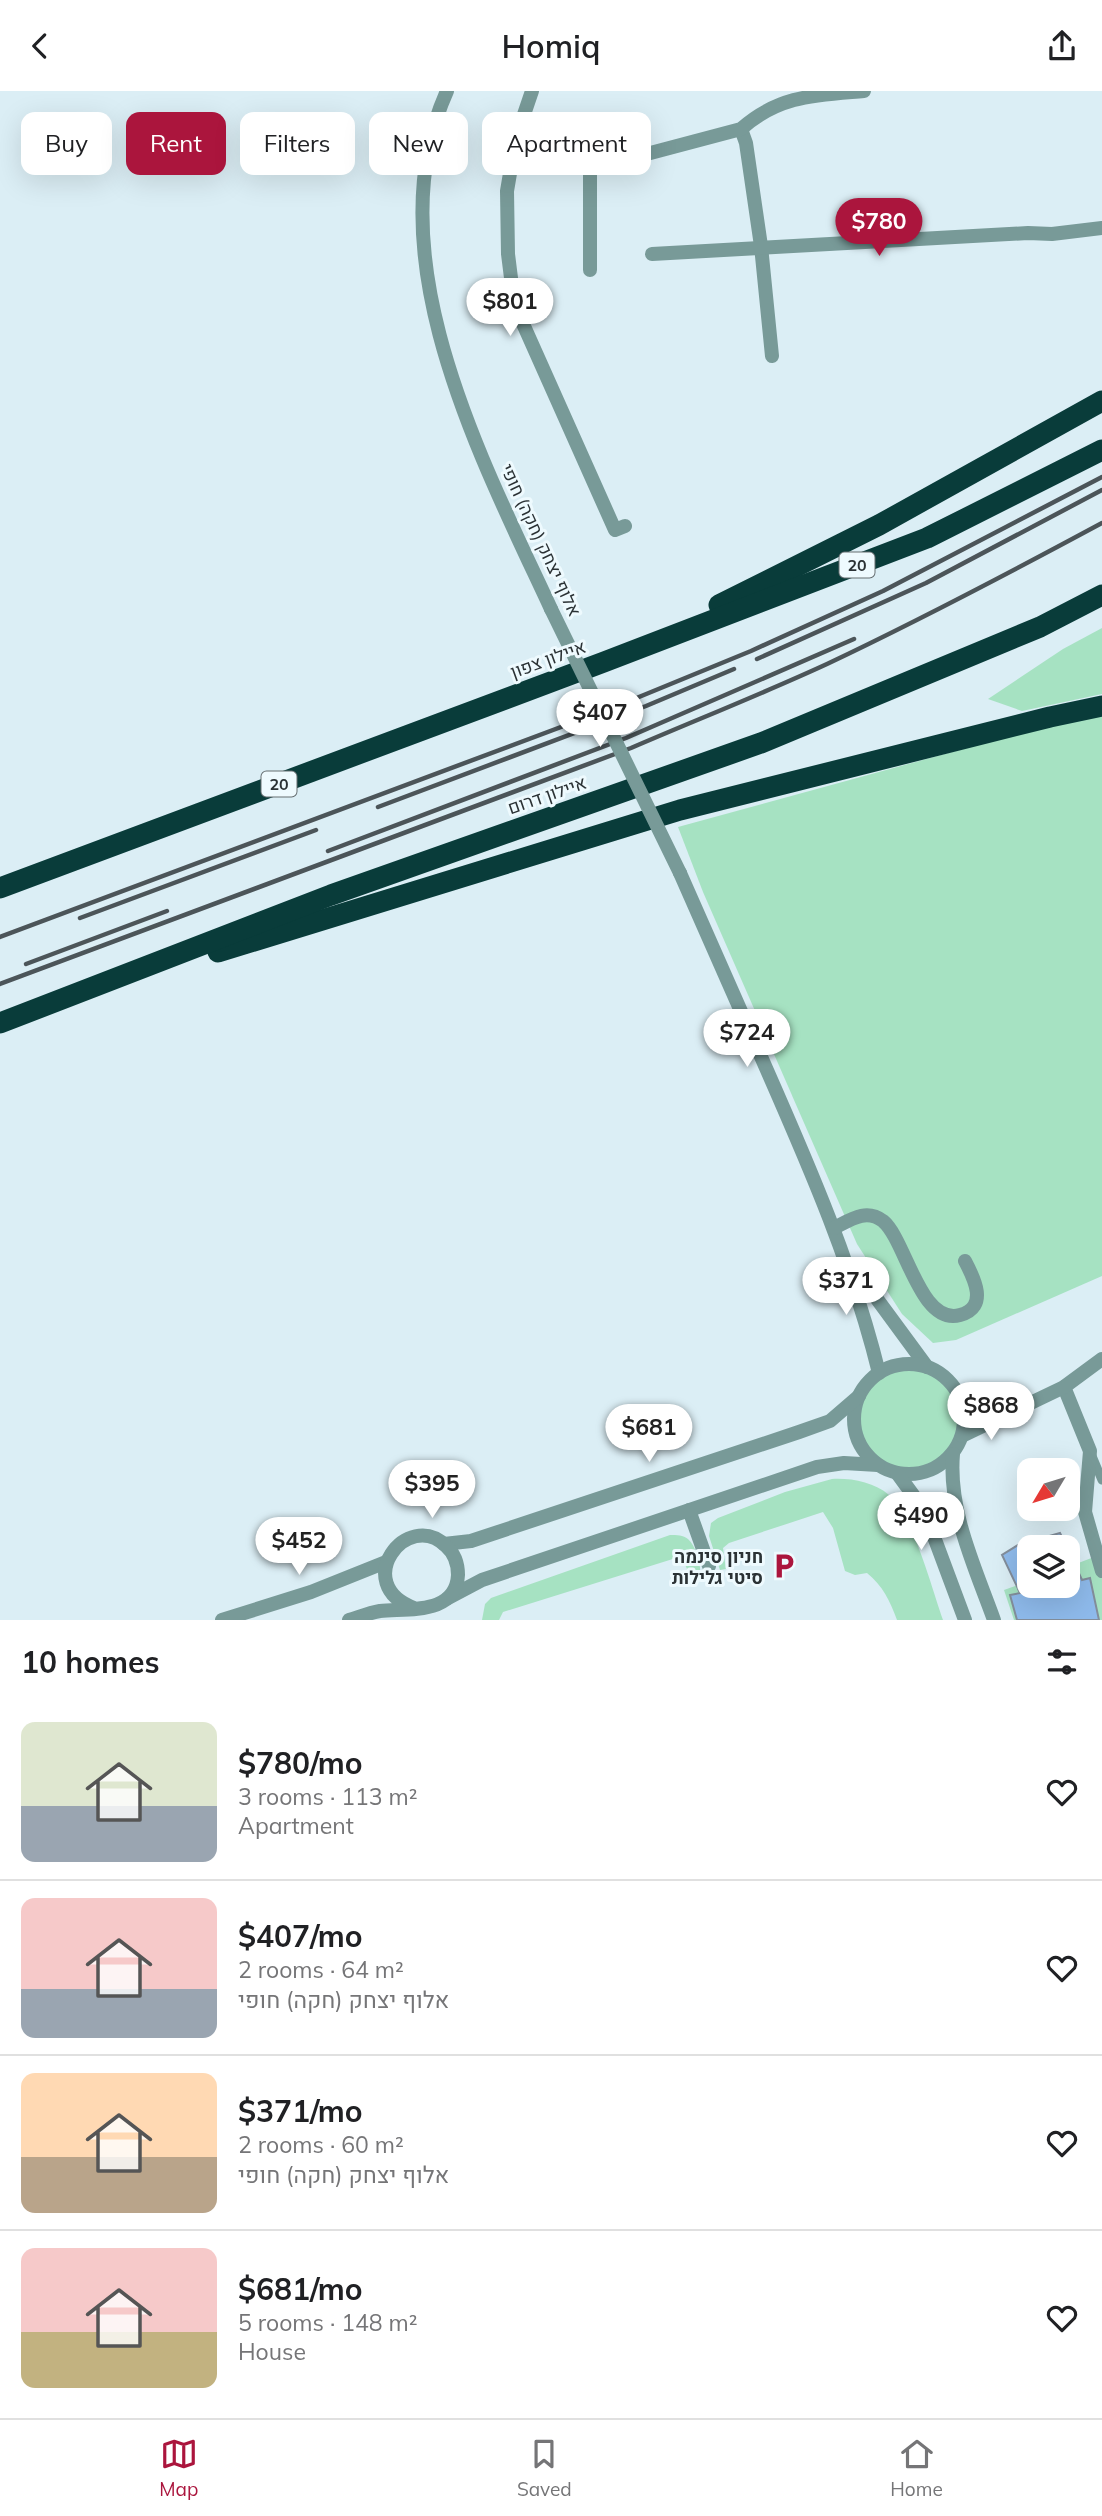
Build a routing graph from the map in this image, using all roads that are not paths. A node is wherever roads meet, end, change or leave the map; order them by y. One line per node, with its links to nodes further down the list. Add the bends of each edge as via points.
1 (447, 91): 19 (street, אלוף יצחק (חקה) חופי, bridge, via 436,115 426,165 426,269 441,337 474,441 680,873)
2 (531, 91): 12 (street, via 516,138 507,191 512,286 524,326 615,530)
3 (864, 91): 4 (street, via 784,102)
4 (741, 129): 6 (street); 8 (street, via 590,169)
5 (1102, 228): 6 (street, via 1052,235)
6 (761, 246): 7 (street); 9 (street)
7 (652, 254)
8 (590, 270)
9 (772, 356)
10 (1102, 401): 14 (highway, via 879,526)
11 (1102, 450): 14 (highway, איילון צפון / 20, via 927,538)
12 (625, 526)
13 (1102, 595): 17 (highway, איילון דרום, via 1040,627 761,743 331,895)
14 (604, 662): 16 (highway, איילון צפון / 20)
15 (1102, 706): 17 (highway, via 680,810)
16 (0, 888)
17 (49, 1005): 18 (highway, איילון דרום)
18 (0, 1023)
19 (834, 1228): 20 (street, אלוף יצחק (חקה) חופי); 21 (street, via 859,1214 884,1222 924,1295 947,1315 961,1315 978,1295)
20 (843, 1252): 23 (street, אלוף יצחק (חקה) חופי); 24 (street, אלוף יצחק (חקה) חופי)
21 (965, 1261)
22 (1102, 1359): 25 (street)
23 (927, 1367): 24 (street, via 902,1365); 27 (street, via 950,1383)
24 (878, 1373): 26 (street)
25 (1064, 1387): 28 (street); 30 (street)
26 (859, 1396): 32 (street, via 855,1419 859,1441); 36 (street, via 830,1420 799,1432 471,1541)
27 (962, 1402): 28 (street, via 975,1412); 29 (street)
28 (1006, 1417): 29 (street)
29 (962, 1436): 31 (street)
30 (1090, 1451): 34 (lane); 39 (street, via 1085,1512)
31 (953, 1454): 33 (street, via 922,1473); 46 (street, via 951,1477 957,1514)
32 (878, 1465): 33 (street); 35 (street, via 817,1467)
33 (897, 1473): 45 (street, via 923,1510)
34 (1102, 1481)
35 (689, 1510): 38 (street); 40 (street, via 482,1580)
36 (444, 1544): 37 (street, via 427,1536 407,1539); 40 (street, via 452,1553 458,1576)
37 (386, 1562): 41 (street, via 387,1586 403,1604); 43 (street)
38 (709, 1566)
39 (1102, 1571)
40 (448, 1598): 42 (street)
41 (414, 1608): 42 (street); 44 (street)
42 (433, 1613)
43 (222, 1620)
44 (349, 1620)
45 (965, 1620)
46 (993, 1620)

